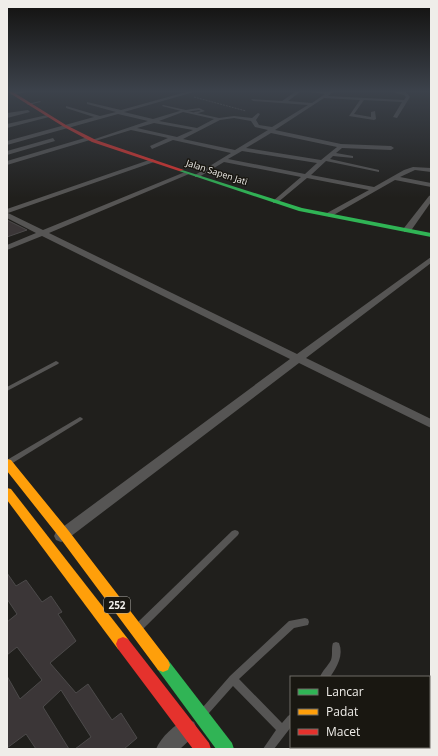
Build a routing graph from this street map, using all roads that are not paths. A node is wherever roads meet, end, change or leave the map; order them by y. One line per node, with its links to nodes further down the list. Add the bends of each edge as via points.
1 (39, 127): 12 (street)
2 (52, 127): 13 (street)
3 (67, 127): 15 (street, Jalan Sapen Jati)
4 (137, 127): 9 (street)
5 (185, 127): 10 (street)
6 (203, 127): 10 (street)
7 (261, 127): 11 (street)
8 (276, 127): 11 (street)
9 (132, 129): 15 (street); 16 (street)
10 (198, 130): 16 (street)
11 (271, 130): 20 (street); 24 (street, via 256,136)
12 (13, 131): 13 (street)
13 (29, 136): 18 (street)
14 (53, 140): 23 (street)
15 (91, 140): 27 (street); 31 (street, Jalan Sapen Jati)
16 (174, 140): 17 (street); 21 (street)
17 (192, 143): 19 (street); 24 (street)
18 (7, 144): 23 (street)
19 (185, 146)
20 (341, 146): 22 (street); 26 (street)
21 (152, 147)
22 (391, 148)
23 (21, 149): 25 (street); 27 (street)
24 (238, 151): 29 (street); 30 (street)
25 (7, 153)
26 (330, 154): 28 (street); 30 (street)
27 (35, 155): 32 (street)
28 (351, 157)
29 (223, 160): 38 (street); 39 (street)
30 (322, 160): 35 (street); 38 (street)
31 (152, 161): 37 (street, Jalan Sapen Jati); 45 (street)
32 (7, 163)
33 (398, 170): 36 (street)
34 (431, 170): 36 (street, via 415,168)
35 (377, 171)
36 (406, 171): 40 (street)
37 (187, 173): 39 (street, Jalan Sapen Jati); 49 (street)
38 (307, 175): 42 (street); 44 (street)
39 (197, 176): 44 (street, Jalan Sapen Jati)
40 (393, 178): 41 (street); 42 (street)
41 (431, 185)
42 (376, 189): 47 (street)
43 (431, 197): 48 (street)
44 (275, 202): 47 (street, Jalan Sapen Jati)
45 (7, 211)
46 (7, 215): 49 (street)
47 (330, 215): 48 (street, Jalan Sapen Jati)
48 (407, 230): 50 (street, Jalan Sapen Jati)
49 (44, 233): 51 (street); 53 (street)
50 (431, 235)
51 (7, 248)
52 (431, 259): 53 (street)
53 (300, 358): 57 (street); 61 (street)
54 (56, 363): 55 (lane)
55 (7, 388)
56 (80, 419): 58 (lane)
57 (431, 424)
58 (7, 463): 61 (street, 252)
59 (7, 492): 62 (street, 252)
60 (235, 532): 64 (lane)
61 (64, 534): 62 (street); 64 (street, 252)
62 (46, 544): 69 (street, 252)
63 (305, 622): 67 (lane, via 292,624)
64 (136, 630): 69 (street, 252)
65 (336, 646): 66 (lane, via 337,655 334,663)
66 (325, 676)
67 (233, 679): 69 (lane); 70 (lane)
68 (290, 720): 70 (lane)
69 (194, 722): 71 (street); 72 (street, 252); 73 (street, 252)
70 (283, 730): 74 (lane)
71 (166, 749)
72 (204, 749)
73 (226, 749)
74 (268, 749)

